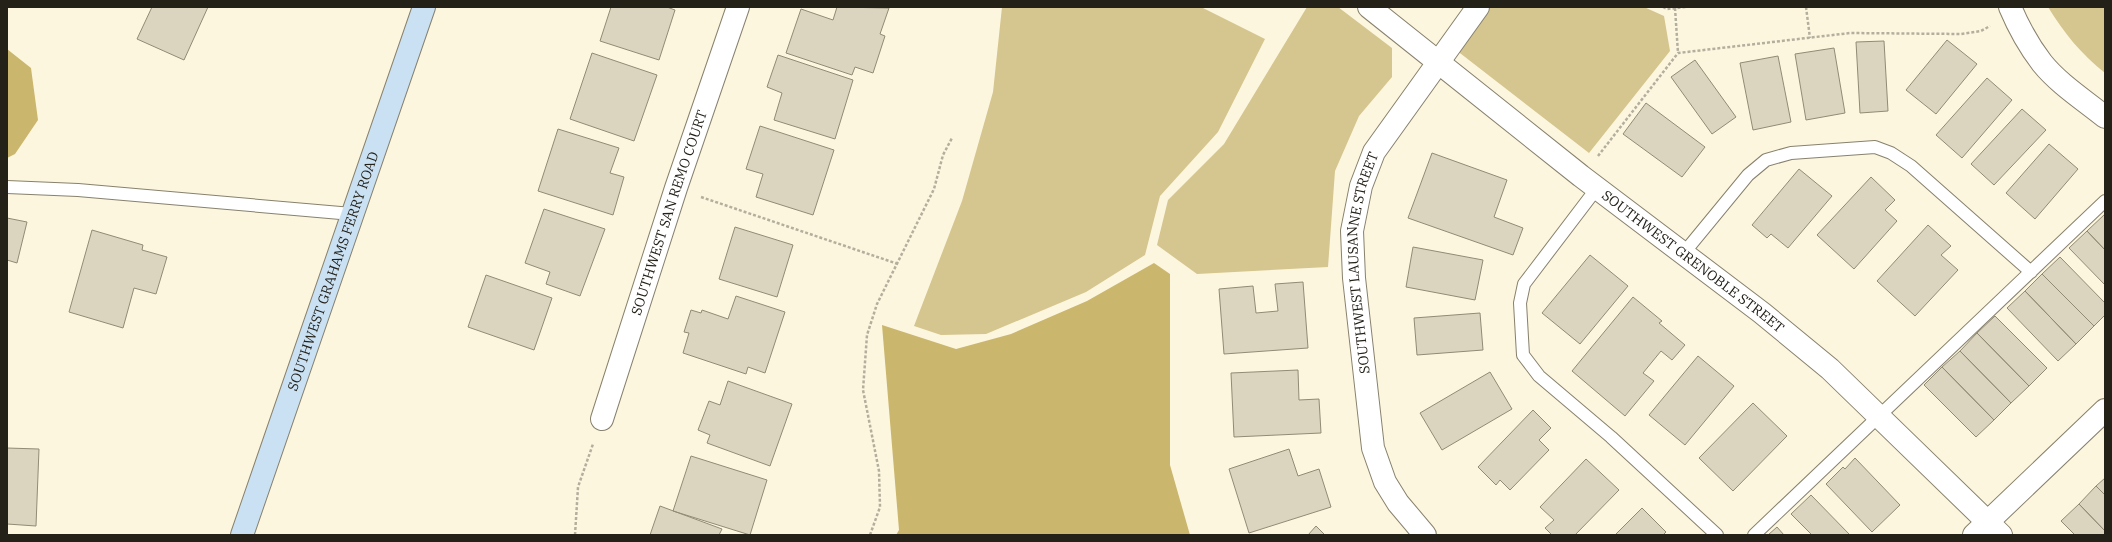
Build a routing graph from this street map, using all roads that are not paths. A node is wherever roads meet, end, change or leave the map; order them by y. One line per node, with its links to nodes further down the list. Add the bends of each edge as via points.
1 (424, 7): 11 (main road, SOUTHWEST GRAHAMS FERRY ROAD)
2 (738, 7): 16 (street, SOUTHWEST SAN REMO COURT, via 676,188)
3 (1369, 7): 6 (street, SOUTHWEST GRENOBLE STREET)
4 (1478, 7): 6 (street, SOUTHWEST LAUSANNE STREET)
5 (2010, 7): 7 (street, via 2043,63 2068,88)
6 (1438, 63): 8 (street, SOUTHWEST GRENOBLE STREET); 19 (street, SOUTHWEST LAUSANNE STREET, via 1374,152 1361,186 1352,231 1354,278 1373,448 1385,482 1398,503)
7 (2105, 117)
8 (1589, 182): 12 (street, SOUTHWEST GRENOBLE STREET); 20 (lane, via 1524,284 1520,303 1523,355 1539,376 1611,437)
9 (7, 187): 11 (lane, via 78,190)
10 (2105, 201): 13 (lane)
11 (352, 214): 18 (main road, SOUTHWEST GRAHAMS FERRY ROAD)
12 (1683, 254): 13 (lane, via 1748,175 1766,160 1791,154 1875,148 1891,153 1911,166); 15 (street, SOUTHWEST GRENOBLE STREET, via 1762,313 1830,369)
13 (2031, 272): 15 (lane)
14 (2105, 410): 17 (street)
15 (1880, 416): 17 (street, SOUTHWEST GRENOBLE STREET); 21 (lane)
16 (602, 419)
17 (1988, 531)
18 (242, 535)
19 (1425, 535)
20 (1717, 535)
21 (1754, 535)

